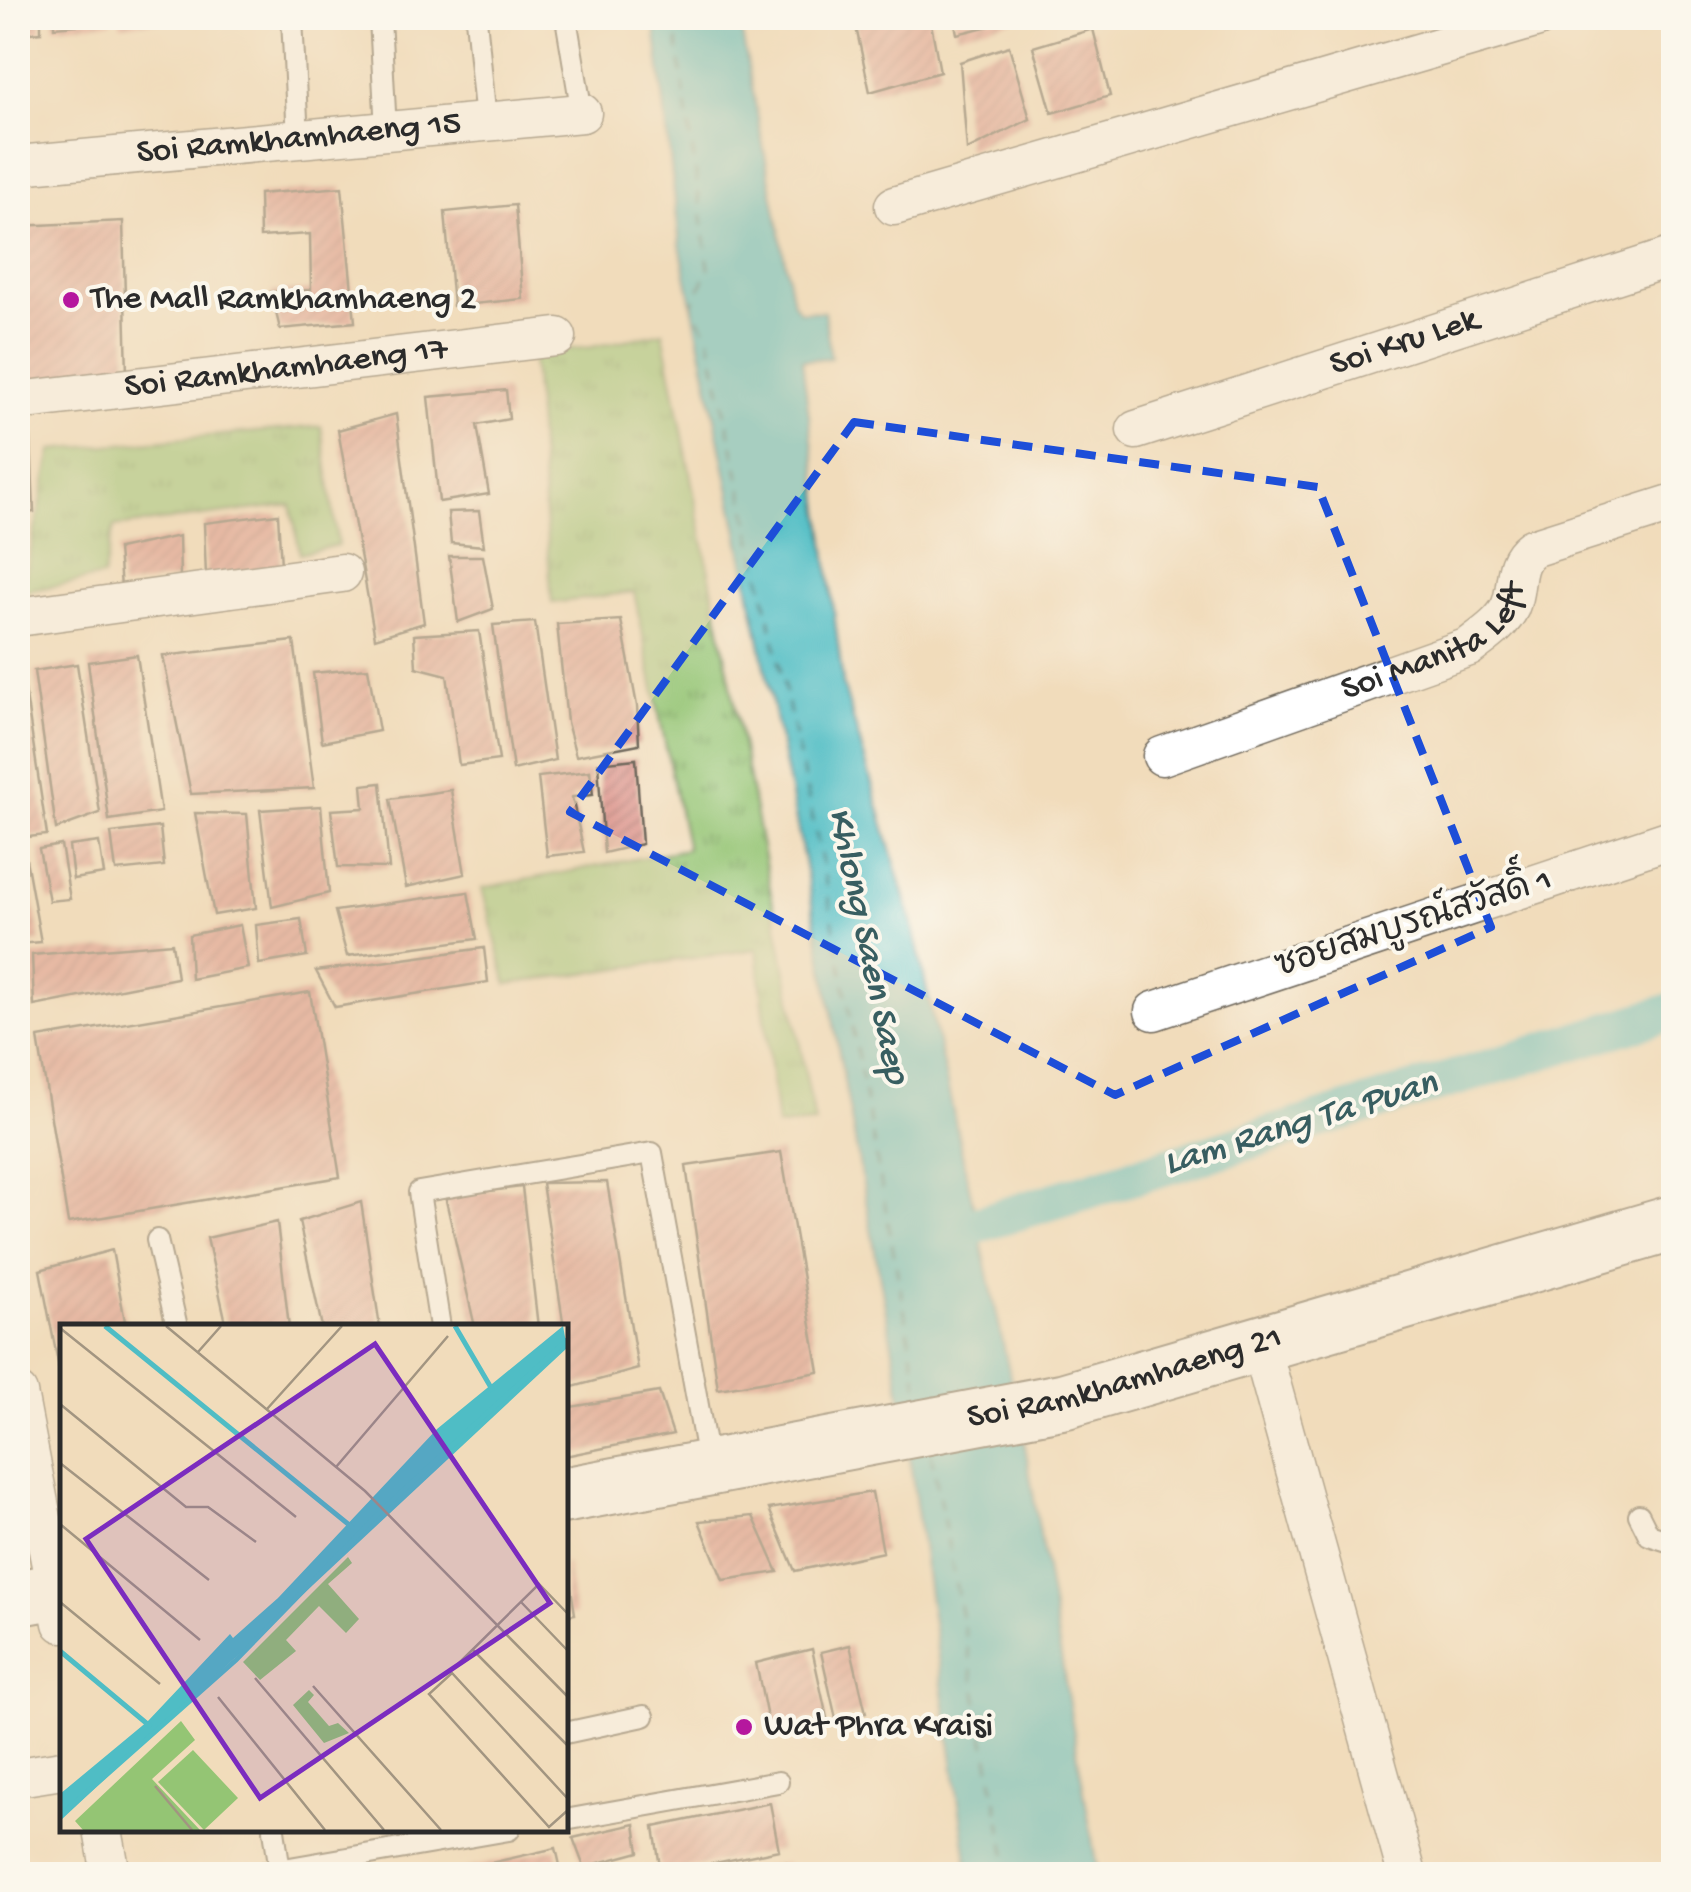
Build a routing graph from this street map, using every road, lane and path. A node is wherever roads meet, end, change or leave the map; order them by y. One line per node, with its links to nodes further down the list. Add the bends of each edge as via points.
1 (292, 18): 9 (lane)
2 (380, 18): 8 (lane)
3 (476, 18): 7 (lane)
4 (566, 18): 6 (lane)
5 (1538, 18): 11 (street)
6 (582, 113): 7 (street, Soi Ramkhamhaeng 15)
7 (486, 122): 8 (street, Soi Ramkhamhaeng 15)
8 (386, 131): 9 (street, Soi Ramkhamhaeng 15)
9 (298, 139): 10 (street, Soi Ramkhamhaeng 15)
10 (18, 165)
11 (894, 206)
12 (1674, 256): 15 (street, Soi Kru Lek)
13 (557, 338): 14 (street, Soi Ramkhamhaeng 17)
14 (18, 401)
15 (1136, 430)
16 (1674, 503): 19 (street, Soi Manita Left, via 1532,548 1517,567 1510,606 1469,647)
17 (342, 573): 18 (street)
18 (18, 617)
19 (1162, 756)
20 (1674, 838): 21 (street, ซอยสมบูรณ์สวัสดิ์ 1)
21 (1154, 1011)
22 (1674, 1223): 26 (street, Soi Ramkhamhaeng 21)
23 (157, 1240): 24 (lane)
24 (176, 1324)
25 (440, 1324): 28 (lane, via 418,1192 652,1153)
26 (1260, 1343): 28 (street, Soi Ramkhamhaeng 21, via 1064,1401); 45 (street)
27 (18, 1400): 32 (street)
28 (709, 1468): 29 (street, Soi Ramkhamhaeng 21)
29 (568, 1494)
30 (1639, 1515): 31 (lane, via 1648,1535)
31 (1674, 1542)
32 (50, 1601)
33 (644, 1716): 34 (lane)
34 (568, 1731)
35 (60, 1770): 36 (street)
36 (18, 1777)
37 (778, 1782): 38 (lane)
38 (568, 1819)
39 (103, 1832): 43 (street)
40 (274, 1832): 42 (lane)
41 (497, 1832): 42 (lane)
42 (280, 1870): 44 (lane)
43 (111, 1874)
44 (255, 1874)
45 (1408, 1874)

